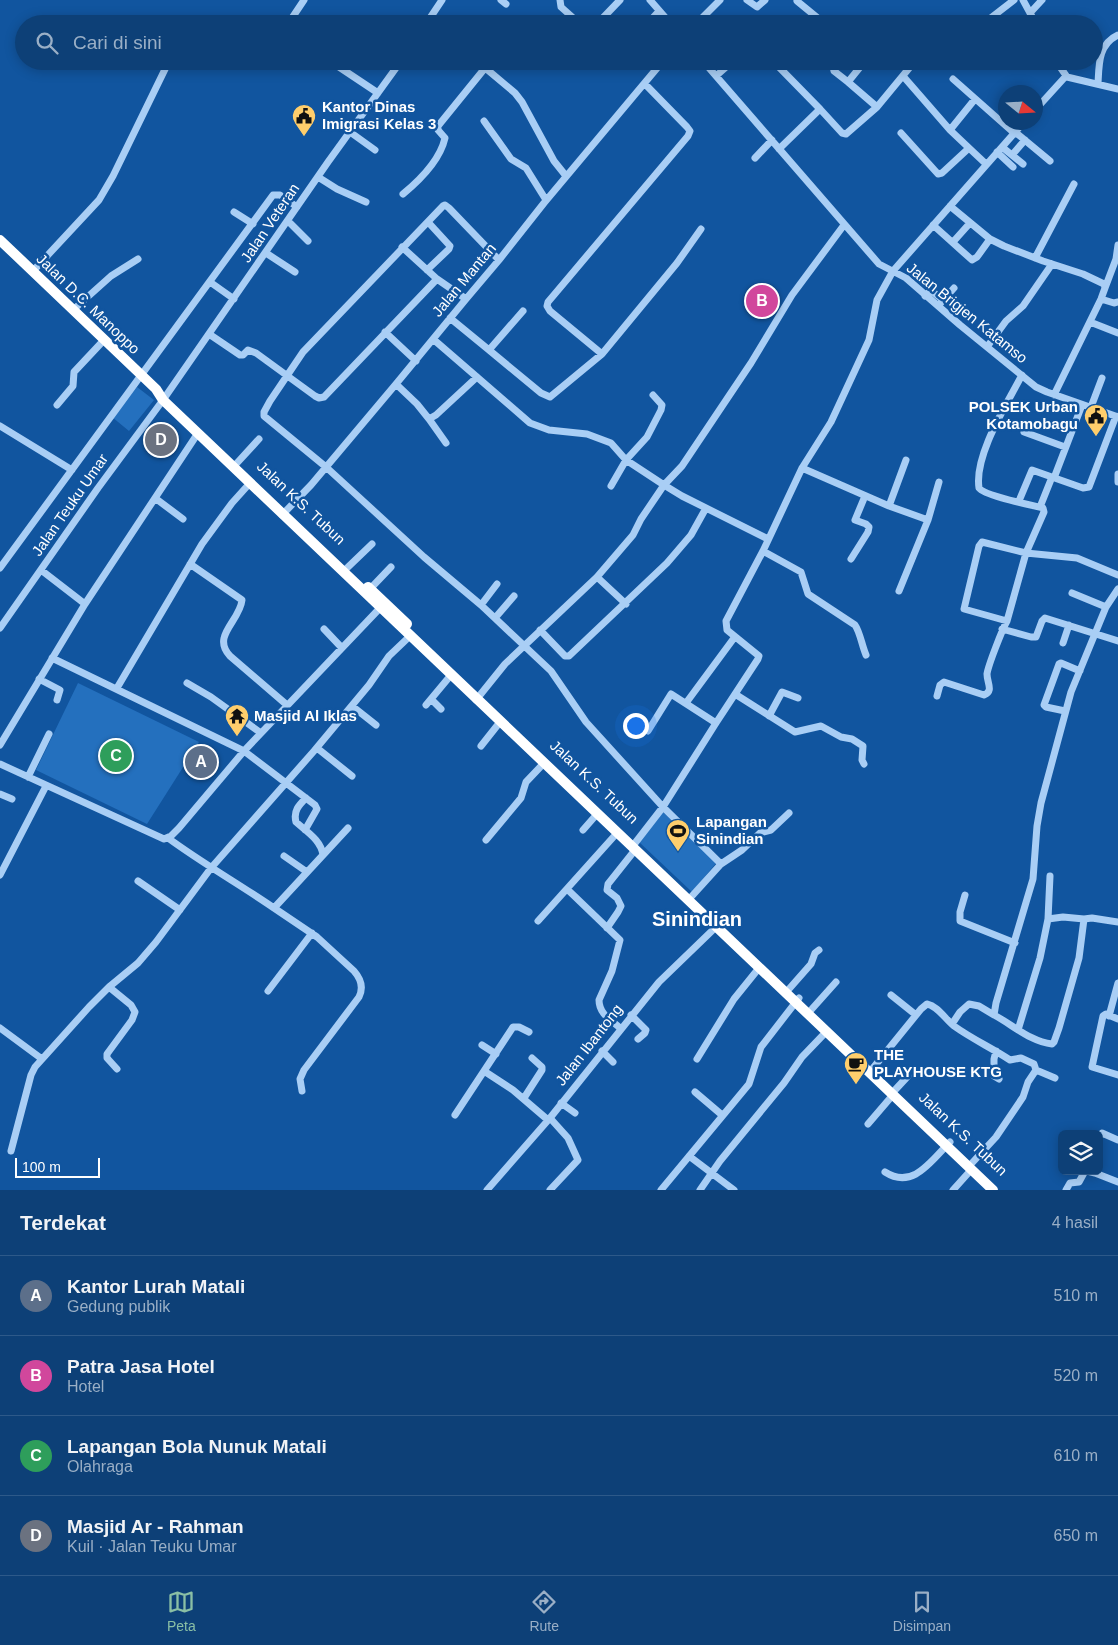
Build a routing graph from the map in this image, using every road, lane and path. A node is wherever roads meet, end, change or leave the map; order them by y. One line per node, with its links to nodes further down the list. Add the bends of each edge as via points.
1 (304, 0): 16 (street)
2 (442, 0): 17 (street)
3 (560, 0): 18 (street, via 561,7)
4 (620, 0): 19 (street)
5 (650, 0): 14 (street)
6 (720, 0): 22 (street)
7 (747, 0): 8 (street, via 757,7)
8 (765, 0)
9 (1014, 0): 24 (street)
10 (1023, 0): 15 (street)
11 (1042, 0): 13 (street)
12 (797, 1): 23 (street)
13 (1034, 3): 15 (street)
14 (659, 11): 20 (street); 21 (street)
15 (1030, 12): 25 (street)
16 (294, 15)
17 (433, 15)
18 (570, 15)
19 (606, 15)
20 (655, 15)
21 (663, 15)
22 (705, 15)
23 (814, 15)
24 (995, 15)
25 (1032, 15)
26 (1118, 35): 27 (street)
27 (1103, 47)
28 (165, 70): 100 (street, via 99,200)
29 (343, 70): 50 (street)
30 (395, 70): 50 (street, Jalan Veteran)
31 (483, 70): 75 (street, via 438,126 445,138 443,145 421,178)
32 (487, 70): 73 (street, via 522,102)
33 (656, 70): 47 (street, Jalan Mantan)
34 (711, 70): 42 (street, Jalan Brigjen Katamso)
35 (723, 70): 42 (street)
36 (782, 70): 54 (street)
37 (834, 70): 46 (street)
38 (858, 70): 46 (street)
39 (908, 70): 43 (street)
40 (1062, 70): 44 (street)
41 (1099, 70): 48 (street)
42 (716, 76): 60 (street, Jalan Brigjen Katamso)
43 (903, 76): 53 (street); 56 (street)
44 (1066, 76): 48 (street); 52 (street)
45 (953, 79): 51 (street)
46 (848, 82): 53 (street)
47 (645, 84): 73 (street, Jalan Mantan); 123 (street, via 687,127 690,131 688,136 547,306)
48 (1098, 84): 49 (street)
49 (1118, 89)
50 (378, 94): 57 (street, Jalan Veteran)
51 (975, 99): 56 (street); 58 (street)
52 (1043, 101)
53 (877, 107): 54 (street, via 844,134)
54 (820, 109): 63 (street)
55 (484, 120): 76 (street, via 511,159 526,168)
56 (950, 130): 62 (street)
57 (350, 132): 64 (street); 72 (street, Jalan Veteran)
58 (1015, 132): 61 (street); 65 (street)
59 (902, 133): 62 (street, via 938,174)
60 (772, 140): 63 (street, Jalan Brigjen Katamso); 67 (street)
61 (1025, 140): 66 (street); 68 (street)
62 (969, 148): 69 (street)
63 (779, 149): 85 (street, Jalan Brigjen Katamso)
64 (375, 150)
65 (999, 150): 66 (street); 69 (street); 71 (street)
66 (1012, 155): 70 (street)
67 (755, 158)
68 (1050, 161)
69 (986, 164): 78 (street)
70 (1023, 164)
71 (1013, 167)
72 (318, 176): 77 (street); 79 (street, Jalan Veteran)
73 (566, 176): 76 (street, Jalan Mantan)
74 (1074, 184): 96 (street)
75 (403, 194)
76 (546, 200): 97 (street, Jalan Mantan)
77 (366, 202)
78 (950, 206): 83 (street); 86 (street)
79 (297, 208): 81 (street, Jalan Veteran); 84 (street, via 275,194)
80 (234, 212): 84 (street)
81 (288, 221): 90 (street); 94 (street, Jalan Veteran)
82 (428, 222): 93 (street); 97 (street, via 445,205); 99 (street, via 450,249)
83 (970, 223): 88 (street); 91 (street)
84 (252, 224): 104 (street)
85 (844, 225): 101 (street, Jalan Brigjen Katamso, via 869,254); 156 (street, via 792,295 682,466)
86 (933, 226): 91 (street); 101 (street)
87 (701, 230): 123 (street)
88 (990, 239): 91 (street, via 973,260); 96 (street)
89 (0, 240): 100 (highway, Jalan D.C. Manoppo)
90 (308, 241)
91 (953, 242)
92 (1118, 245): 106 (street)
93 (402, 247): 99 (street); 125 (street, via 309,345)
94 (266, 253): 102 (street); 107 (street, Jalan Veteran)
95 (138, 258): 113 (street, via 111,276)
96 (1035, 258): 98 (street)
97 (499, 260): 108 (street, Jalan Mantan)
98 (1052, 264): 106 (street, via 1103,282); 121 (street, via 1023,306 1006,321)
99 (427, 270): 103 (street)
100 (32, 271): 113 (highway, Jalan D.C. Manoppo)
101 (893, 271): 111 (street, Jalan Brigjen Katamso, via 925,296 933,292); 149 (street, via 875,305 871,335 859,364 831,422)
102 (295, 272)
103 (437, 279): 108 (street); 116 (street)
104 (210, 282): 107 (street); 127 (street)
105 (954, 288): 111 (street)
106 (1105, 288): 109 (street)
107 (234, 299): 118 (street, Jalan Veteran)
108 (466, 299): 114 (street, Jalan Mantan)
109 (1101, 299): 110 (street); 115 (street)
110 (1118, 302)
111 (940, 303): 121 (street, Jalan Brigjen Katamso)
112 (523, 311): 122 (street)
113 (79, 316): 120 (highway, Jalan D.C. Manoppo)
114 (450, 318): 119 (street, Jalan Mantan); 122 (street)
115 (1090, 322): 117 (street); 131 (street)
116 (385, 332): 124 (street); 125 (street, via 324,397 315,396)
117 (1118, 333)
118 (209, 334): 125 (street, via 240,355 252,351); 133 (street, Jalan Veteran)
119 (433, 339): 124 (street, Jalan Mantan); 128 (street)
120 (104, 340): 127 (highway, Jalan D.C. Manoppo); 134 (street, via 74,372 73,386)
121 (987, 346): 126 (street, Jalan Brigjen Katamso)
122 (489, 350): 123 (street, via 550,397)
123 (602, 354)
124 (416, 360): 130 (street, Jalan Mantan)
125 (287, 374): 148 (street, via 264,416)
126 (1022, 375): 131 (street, Jalan Brigjen Katamso, via 1036,387); 160 (street, via 988,441 978,472 982,492)
127 (142, 376): 133 (highway, Jalan D.C. Manoppo); 150 (street)
128 (477, 377): 138 (street); 145 (street, via 534,426 596,437 611,443)
129 (1102, 378): 136 (street)
130 (396, 384): 138 (street); 148 (street, Jalan Mantan)
131 (1054, 394): 135 (street, Jalan Brigjen Katamso)
132 (653, 395): 145 (street, via 661,402 661,410 647,437)
133 (165, 398): 141 (highway, Jalan K.S. Tubun); 147 (highway, Jalan K.S. Tubun); 176 (street, Jalan Teuku Umar)
134 (57, 405)
135 (1082, 405): 136 (street, Jalan Brigjen Katamso); 144 (street)
136 (1091, 408): 137 (street, Jalan Brigjen Katamso)
137 (1117, 416): 152 (street, via 1089,487 1083,488)
138 (429, 419): 143 (street)
139 (0, 426): 150 (street)
140 (1024, 432): 144 (street)
141 (198, 433): 155 (highway, Jalan K.S. Tubun); 159 (street)
142 (259, 439): 147 (street)
143 (446, 442)
144 (1065, 447): 152 (street)
145 (626, 460): 156 (street); 157 (street)
146 (906, 460): 161 (street)
147 (237, 463): 164 (highway, Jalan K.S. Tubun)
148 (326, 468): 164 (street, Jalan Mantan); 187 (street)
149 (802, 468): 158 (street); 167 (street)
150 (72, 470): 174 (street)
151 (1118, 474): 154 (street)
152 (1053, 477): 160 (street, via 1031,471); 162 (street)
153 (939, 482): 166 (street)
154 (1118, 482)
155 (250, 483): 164 (highway, Jalan K.S. Tubun); 172 (street, via 216,524)
156 (664, 485): 163 (street); 178 (street, via 633,535)
157 (611, 486)
158 (866, 496): 161 (street); 171 (street, via 856,520 866,524 868,532)
159 (155, 498): 165 (street); 185 (street)
160 (1019, 501): 162 (street)
161 (889, 506): 166 (street)
162 (1040, 507): 170 (street, via 1044,509 1042,520)
163 (706, 508): 167 (street); 186 (street, via 685,542)
164 (284, 512): 175 (highway, Jalan K.S. Tubun); 189 (highway, Jalan K.S. Tubun)
165 (183, 519)
166 (928, 520): 182 (street)
167 (768, 539): 169 (street)
168 (372, 544): 175 (street)
169 (763, 551): 199 (street, via 726,621 726,630); 204 (street, via 801,572 808,594 857,627)
170 (1026, 553): 177 (street, via 1076,558); 191 (street); 191 (street, via 982,542 979,546 964,609)
171 (851, 559)
172 (190, 564): 210 (street); 217 (street, via 242,600 223,641 223,648)
173 (391, 567): 180 (street)
174 (0, 568)
175 (347, 568): 180 (highway, Jalan K.S. Tubun)
176 (41, 570): 185 (street); 193 (street, Jalan Teuku Umar)
177 (1118, 575)
178 (597, 577): 186 (street); 196 (street)
179 (497, 584): 187 (street)
180 (370, 588): 213 (highway, Jalan K.S. Tubun)
181 (1118, 589): 188 (street)
182 (899, 591)
183 (1072, 593): 188 (street)
184 (514, 596): 190 (street)
185 (85, 604): 205 (street)
186 (626, 604): 196 (street, via 568,657)
187 (481, 605): 190 (street)
188 (1106, 607): 197 (street)
189 (380, 608): 198 (highway, Jalan K.S. Tubun); 203 (street)
190 (495, 618): 202 (street)
191 (1007, 621): 195 (street)
192 (1069, 625): 195 (street, via 1045,618 1034,638); 197 (street); 201 (street)
193 (0, 628)
194 (324, 628): 203 (street)
195 (1002, 629): 212 (street, via 987,674 990,686 987,694 944,682)
196 (540, 630): 202 (street)
197 (1095, 633): 200 (street); 206 (street)
198 (410, 636): 207 (highway, Jalan K.S. Tubun); 218 (street, via 389,656)
199 (734, 638): 211 (street, via 758,656); 216 (street)
200 (1118, 641)
201 (1063, 643)
202 (524, 644): 213 (street); 242 (street, via 551,671 586,722)
203 (342, 648): 217 (street)
204 (866, 655)
205 (52, 658): 208 (street); 210 (street)
206 (1080, 671): 220 (street); 220 (street, via 1059,664 1044,705)
207 (451, 675): 213 (highway, Jalan K.S. Tubun); 219 (street, via 429,702)
208 (39, 679): 215 (street, via 60,690); 228 (street)
209 (187, 683): 226 (street)
210 (117, 688): 231 (street)
211 (735, 694): 221 (street); 223 (street)
212 (937, 696)
213 (478, 698): 222 (highway, Jalan K.S. Tubun); 251 (highway, Jalan K.S. Tubun)
214 (798, 698): 221 (street, via 782,692)
215 (56, 700)
216 (686, 703): 223 (street); 225 (street, via 671,694)
217 (287, 705): 226 (street)
218 (352, 706): 224 (street); 230 (street)
219 (441, 708)
220 (1066, 711): 272 (street, via 1041,802 1033,879)
221 (769, 716): 234 (street, via 796,732 821,726 840,738 852,739 863,746)
222 (500, 722): 229 (street); 232 (highway, Jalan K.S. Tubun)
223 (716, 723): 242 (street)
224 (376, 725)
225 (648, 731)
226 (261, 733): 231 (street)
227 (49, 734): 236 (street)
228 (0, 745)
229 (481, 746)
230 (317, 748): 235 (street); 237 (street)
231 (244, 751): 237 (street); 249 (street)
232 (544, 763): 244 (highway, Jalan K.S. Tubun); 250 (street, via 526,782 521,798)
233 (0, 764): 236 (street)
234 (864, 764)
235 (352, 776)
236 (28, 778): 238 (street)
237 (286, 783): 240 (street); 255 (street)
238 (46, 786): 249 (street, via 138,828); 257 (street)
239 (0, 794): 241 (street)
240 (306, 798): 246 (street, via 295,813 296,822); 246 (street, via 318,809)
241 (12, 800)
242 (663, 807): 251 (street); 254 (street)
243 (789, 813): 254 (street, via 771,830 760,833)
244 (597, 814): 247 (street); 248 (highway, Jalan K.S. Tubun)
245 (348, 828): 252 (street)
246 (305, 830): 252 (street, via 318,841)
247 (584, 830)
248 (617, 833): 251 (highway, Jalan K.S. Tubun); 260 (street)
249 (168, 838): 255 (street)
250 (486, 840)
251 (634, 847): 262 (highway, Jalan K.S. Tubun); 269 (highway, Jalan K.S. Tubun); 270 (street, via 608,884 607,890 621,906)
252 (323, 855): 256 (street)
253 (284, 856): 256 (street)
254 (721, 864): 262 (street)
255 (211, 868): 263 (street); 264 (street)
256 (307, 872): 263 (street)
257 (0, 875)
258 (1050, 876): 265 (street)
259 (138, 881): 264 (street)
260 (566, 889): 267 (street); 270 (street)
261 (965, 895): 272 (street, via 960,921)
262 (692, 896): 269 (highway, Jalan K.S. Tubun)
263 (274, 908): 271 (street)
264 (180, 910): 277 (street, via 138,962)
265 (1048, 919): 266 (street); 290 (street)
266 (1084, 919): 268 (street); 290 (street, via 1079,958 1054,1042 1050,1044)
267 (538, 921)
268 (1118, 922)
269 (718, 925): 274 (highway, Jalan K.S. Tubun); 279 (highway, Jalan K.S. Tubun); 282 (street, Jalan Ibantong, via 659,982)
270 (607, 928): 289 (street, via 618,937 620,944 599,1005)
271 (312, 933): 278 (street); 310 (street, via 354,971 361,981 362,990 304,1070 300,1079)
272 (1015, 943): 284 (street)
273 (820, 950): 279 (street, via 815,952 811,964)
274 (759, 968): 279 (highway, Jalan K.S. Tubun); 300 (street, via 734,999)
275 (836, 982): 281 (street)
276 (1118, 983): 285 (street)
277 (108, 987): 298 (street); 302 (street, via 135,1012 107,1054)
278 (268, 991)
279 (788, 991): 281 (highway, Jalan K.S. Tubun); 292 (highway, Jalan K.S. Tubun); 317 (street, via 749,1084)
280 (891, 995): 283 (street)
281 (811, 1010): 305 (highway, Jalan K.S. Tubun)
282 (631, 1015): 289 (street, Jalan Ibantong); 293 (street, via 646,1030)
283 (916, 1015): 287 (street, via 930,1004); 305 (street)
284 (994, 1015): 287 (street, via 969,1004); 290 (street)
285 (1109, 1016): 286 (street); 306 (street, via 1102,1016 1092,1067)
286 (1118, 1019)
287 (952, 1024): 296 (street, via 976,1042)
288 (0, 1028): 298 (street)
289 (620, 1028): 295 (street, Jalan Ibantong)
290 (1018, 1030)
291 (530, 1032): 297 (street, via 513,1027)
292 (826, 1032): 305 (highway, Jalan K.S. Tubun); 327 (street, via 802,1057)
293 (638, 1039)
294 (482, 1045): 297 (street)
295 (602, 1051): 301 (street); 314 (street, Jalan Ibantong)
296 (996, 1051): 303 (street, via 1010,1060 1027,1060 1036,1066); 309 (street, via 994,1076)
297 (496, 1054): 304 (street)
298 (42, 1058): 323 (street, via 30,1075)
299 (532, 1058): 313 (street, via 542,1070)
300 (697, 1059)
301 (614, 1062)
302 (117, 1069)
303 (1036, 1070): 308 (street); 325 (street, via 1023,1097)
304 (484, 1071): 313 (street); 316 (street)
305 (871, 1071): 312 (highway, Jalan K.S. Tubun)
306 (1118, 1075)
307 (908, 1076): 312 (street)
308 (1054, 1078)
309 (999, 1080)
310 (302, 1091)
311 (695, 1092): 317 (street)
312 (894, 1093): 319 (street); 322 (highway, Jalan K.S. Tubun)
313 (524, 1098): 318 (street)
314 (561, 1103): 315 (street); 318 (street, Jalan Ibantong)
315 (575, 1113)
316 (455, 1115)
317 (722, 1115): 324 (street)
318 (549, 1119): 331 (street, Jalan Ibantong); 332 (street, via 568,1138 578,1160)
319 (868, 1124)
320 (1103, 1133): 321 (street)
321 (1118, 1140)
322 (948, 1144): 325 (highway, Jalan K.S. Tubun); 326 (street, via 911,1180 897,1181)
323 (12, 1150)
324 (689, 1156): 327 (street); 333 (street)
325 (972, 1166): 336 (street); 337 (highway, Jalan K.S. Tubun); 338 (highway, Jalan K.S. Tubun)
326 (885, 1172)
327 (712, 1173): 334 (street); 335 (street)
328 (1083, 1175): 339 (street)
329 (1101, 1175): 330 (street)
330 (1117, 1180)
331 (487, 1190)
332 (550, 1190)
333 (661, 1190)
334 (700, 1190)
335 (734, 1190)
336 (953, 1190)
337 (993, 1190)
338 (1001, 1190)
339 (1066, 1190)

